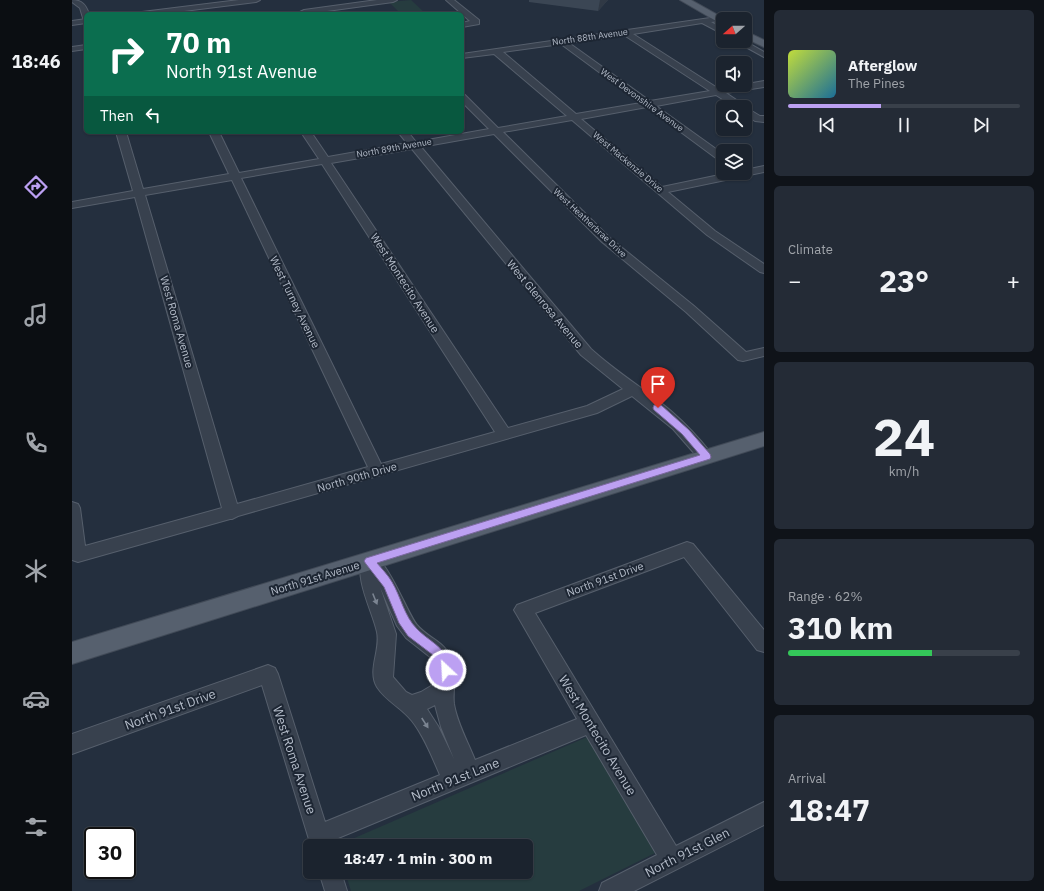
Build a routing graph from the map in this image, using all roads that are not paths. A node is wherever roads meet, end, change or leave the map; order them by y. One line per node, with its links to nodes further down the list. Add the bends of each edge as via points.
1 (74, 0): 9 (street, via 83,7)
2 (256, 0): 6 (street)
3 (393, 0): 8 (street)
4 (450, 0): 19 (street, via 476,22)
5 (684, 0): 14 (main road)
6 (228, 2): 10 (street)
7 (301, 4): 11 (street)
8 (352, 5): 12 (street); 13 (street)
9 (85, 12)
10 (149, 12)
11 (305, 12)
12 (311, 12)
13 (358, 12)
14 (716, 18)
15 (716, 20): 17 (street, North 88th Avenue)
16 (84, 21): 18 (street)
17 (703, 21): 20 (street); 21 (street, North 88th Avenue)
18 (72, 23)
19 (464, 25)
20 (716, 28)
21 (625, 32): 23 (street, North 88th Avenue); 33 (street)
22 (752, 38): 24 (main road)
23 (562, 41): 28 (street, North 88th Avenue); 37 (street, West Devonshire Avenue)
24 (764, 44)
25 (84, 47): 27 (street)
26 (751, 48): 29 (street)
27 (72, 49)
28 (496, 51): 30 (street, North 88th Avenue); 39 (street, West Mackenzie Drive)
29 (764, 55)
30 (464, 56)
31 (764, 84): 32 (street, North 89th Avenue)
32 (752, 86)
33 (716, 91)
34 (718, 92): 36 (street); 37 (street, North 89th Avenue)
35 (464, 99): 41 (street, West Heatherbrae Drive)
36 (730, 100)
37 (648, 104): 39 (street, North 89th Avenue); 47 (street, West Devonshire Avenue)
38 (752, 115): 40 (street, via 758,119)
39 (575, 118): 41 (street, North 89th Avenue); 53 (street, West Mackenzie Drive)
40 (764, 118)
41 (496, 131): 46 (street, North 89th Avenue); 57 (street, West Heatherbrae Drive, via 606,240 690,308 743,357)
42 (122, 134): 54 (street, West Roma Avenue)
43 (215, 134): 51 (street, West Turney Avenue)
44 (307, 134): 48 (street, West Montecito Avenue)
45 (405, 134): 46 (street, West Glenrosa Avenue)
46 (414, 145): 48 (street, North 89th Avenue); 58 (street, West Glenrosa Avenue, via 586,352)
47 (716, 154)
48 (324, 160): 51 (street, North 89th Avenue); 59 (street, West Montecito Avenue)
49 (764, 169): 50 (street)
50 (752, 171)
51 (235, 176): 54 (street, North 89th Avenue); 62 (street, West Turney Avenue)
52 (716, 179): 53 (street)
53 (661, 190): 56 (street, West Mackenzie Drive, via 711,233)
54 (139, 193): 55 (street, North 89th Avenue); 64 (street, West Roma Avenue)
55 (72, 205)
56 (764, 269)
57 (764, 352)
58 (632, 390): 59 (street, North 90th Drive, via 592,410); 61 (street, West Glenrosa Avenue, via 686,432)
59 (505, 435): 62 (street, North 90th Drive)
60 (764, 439): 61 (main road, North 91st Avenue)
61 (706, 457): 65 (main road, North 91st Avenue)
62 (377, 471): 64 (street, North 90th Drive)
63 (72, 508): 64 (street, North 90th Drive, via 78,555)
64 (232, 512)
65 (369, 561): 68 (main road, North 91st Avenue); 70 (street, via 388,584 403,620 412,632 437,651 443,661 446,670); 71 (street, one-way to 71, via 370,589 387,634 384,681 399,698)
66 (523, 610): 67 (street, North 91st Drive, via 687,549); 72 (street, West Montecito Avenue)
67 (764, 644)
68 (72, 653)
69 (268, 674): 73 (street, North 91st Drive); 76 (street, West Roma Avenue)
70 (444, 688): 71 (street, via 423,702); 74 (street, via 444,703)
71 (410, 705): 74 (street, one-way to 74)
72 (591, 723): 74 (street, North 91st Lane); 78 (street, West Montecito Avenue)
73 (72, 744)
74 (462, 776): 77 (street, North 91st Lane)
75 (764, 813): 78 (street, North 91st Glen)
76 (320, 839)
77 (325, 839)
78 (672, 860): 81 (street, North 91st Glen)
79 (332, 879): 80 (street)
80 (336, 891)
81 (610, 891)

